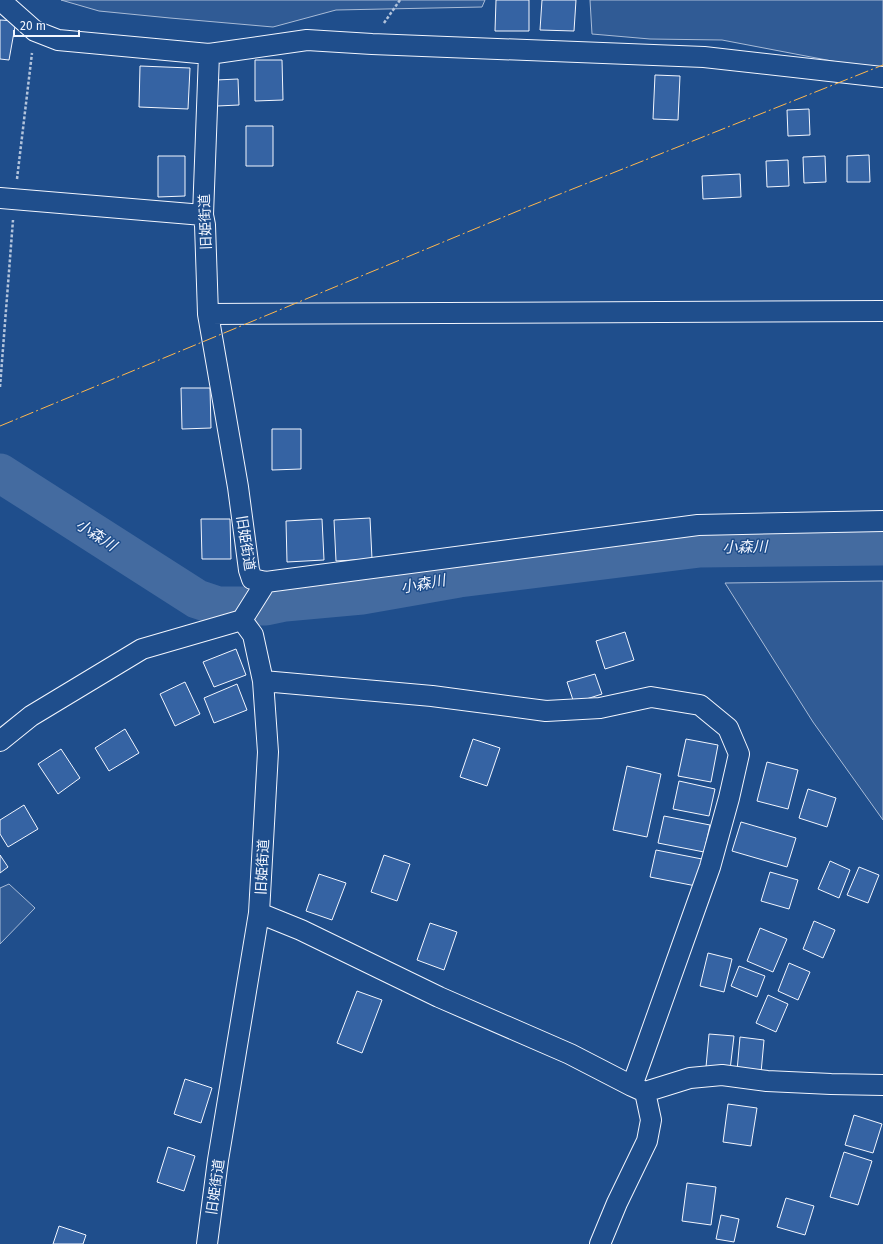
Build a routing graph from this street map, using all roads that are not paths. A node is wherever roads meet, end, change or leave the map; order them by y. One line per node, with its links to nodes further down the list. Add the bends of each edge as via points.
1 (0, 0): 2 (street, via 35,31 58,40)
2 (209, 54): 3 (street, via 307,40 704,57); 5 (street, 旧姫街道)
3 (883, 77)
4 (7, 199): 5 (street)
5 (203, 215): 7 (street, 旧姫街道)
6 (883, 312): 7 (street)
7 (208, 314): 9 (street, 旧姫街道, via 238,487 249,570 252,579)
8 (883, 522): 9 (street, via 698,525)
9 (266, 582): 10 (street, 旧姫街道)
10 (242, 620): 11 (street, 旧姫街道, via 254,634); 12 (street, via 142,649 31,716)
11 (263, 681): 13 (street, 旧姫街道, via 268,752); 15 (street, via 432,696 546,711 600,708 651,697 700,705 728,728 739,754 729,798 710,867)
12 (0, 741)
13 (260, 913): 15 (street, via 301,930 439,997 570,1054); 16 (street, 旧姫街道, via 218,1160)
14 (883, 1085): 15 (street, via 767,1081 722,1075 690,1078)
15 (638, 1089): 17 (street, via 651,1120 647,1141)
16 (207, 1244)
17 (600, 1244)

